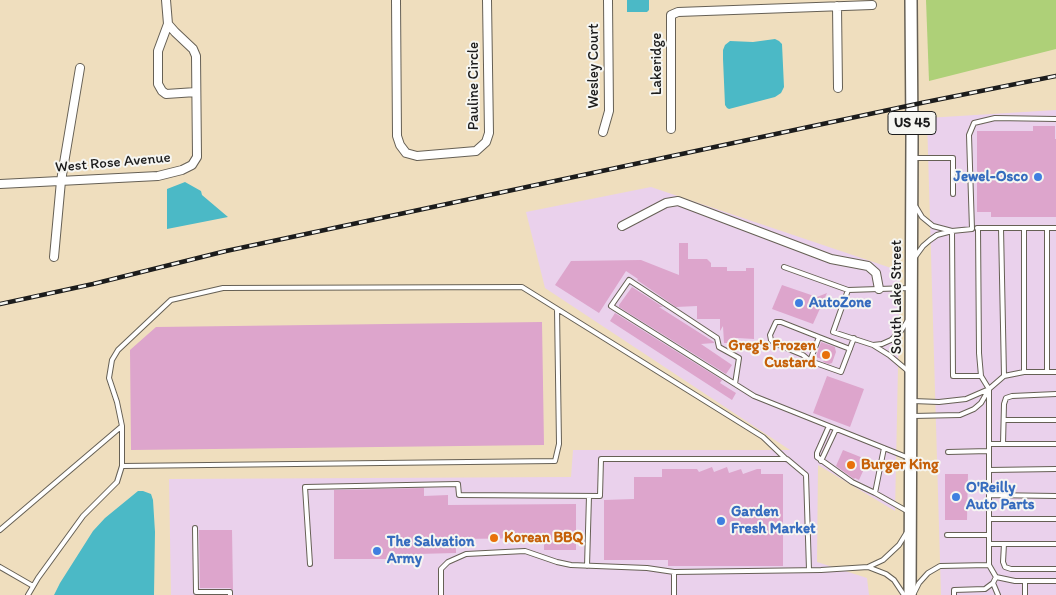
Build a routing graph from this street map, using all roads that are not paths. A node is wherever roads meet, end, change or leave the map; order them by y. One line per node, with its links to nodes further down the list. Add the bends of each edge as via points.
1 (166, 0): 10 (street)
2 (396, 0): 3 (street, Pauline Circle, via 397,136 406,153 417,156 476,151 486,142 489,133)
3 (487, 0)
4 (608, 0): 16 (street, Wesley Court, via 609,111)
5 (746, 0): 9 (street)
6 (912, 0): 17 (main road, South Lake Street / US 45)
7 (872, 5): 8 (street, Lakeridge)
8 (836, 6): 9 (street, Lakeridge); 12 (street)
9 (746, 9): 15 (street, Lakeridge, via 671,15)
10 (168, 24): 13 (street, West Rose Avenue, via 195,52); 13 (street, via 158,51 158,84 166,94)
11 (80, 68): 18 (street)
12 (838, 88)
13 (196, 92): 18 (street, West Rose Avenue, via 197,157 192,166 158,176)
14 (1056, 119): 23 (lane, via 995,118 974,123 970,135)
15 (671, 129)
16 (603, 132)
17 (912, 158): 20 (lane, via 953,158); 21 (main road, South Lake Street / US 45)
18 (61, 181): 19 (street, West Rose Avenue); 30 (street)
19 (0, 184)
20 (953, 194)
21 (912, 198): 29 (lane, via 922,217 933,226); 31 (main road, South Lake Street / US 45)
22 (622, 226): 34 (street, via 666,203 678,201 831,259 868,266 876,273)
23 (972, 228): 24 (lane); 29 (lane)
24 (978, 228): 25 (lane); 47 (lane)
25 (1001, 228): 26 (lane); 48 (lane)
26 (1024, 228): 27 (lane); 43 (lane)
27 (1047, 228): 28 (lane); 44 (lane)
28 (1056, 228)
29 (952, 231): 31 (lane, via 930,240); 47 (lane, via 953,376)
30 (54, 257)
31 (912, 263): 33 (main road, South Lake Street / US 45)
32 (784, 267): 35 (lane)
33 (912, 288): 34 (lane); 37 (main road, South Lake Street / US 45)
34 (879, 289): 35 (lane)
35 (848, 290): 39 (lane, via 833,332)
36 (557, 309): 56 (lane, via 522,287 223,288 171,300 118,350 112,360 109,378); 65 (lane, via 762,437); 68 (lane, via 559,444 555,461)
37 (912, 316): 40 (lane, via 891,340); 46 (main road, South Lake Street / US 45)
38 (819, 337): 41 (lane); 42 (lane); 42 (lane, via 781,322 776,322 770,336 774,343)
39 (854, 338): 40 (lane); 41 (lane)
40 (873, 344): 46 (lane)
41 (850, 349): 42 (lane, via 841,372)
42 (810, 361)
43 (1024, 372): 44 (lane); 48 (lane)
44 (1047, 372): 45 (lane)
45 (1056, 372)
46 (911, 374): 52 (main road, South Lake Street / US 45)
47 (981, 376): 50 (lane)
48 (1004, 376): 50 (lane)
49 (735, 384): 49 (lane, via 611,306 630,280 717,338 719,347 739,358); 57 (lane, via 754,396)
50 (989, 389): 52 (lane, via 966,399); 53 (lane, via 982,403 960,415); 59 (lane)
51 (1056, 394): 54 (lane, via 1006,398)
52 (911, 401): 53 (main road, South Lake Street / US 45)
53 (911, 416): 66 (main road, South Lake Street / US 45)
54 (1004, 420): 55 (lane); 60 (lane)
55 (1056, 420)
56 (122, 426): 68 (lane); 80 (lane)
57 (829, 426): 58 (lane); 67 (lane, via 817,453)
58 (836, 429): 62 (lane); 67 (lane)
59 (989, 444): 60 (lane); 63 (lane)
60 (1003, 444): 61 (lane)
61 (1056, 444)
62 (884, 448): 66 (lane); 71 (lane)
63 (989, 451): 64 (lane); 69 (lane)
64 (948, 452)
65 (786, 459): 73 (lane, via 601,459 600,496); 92 (lane, via 806,475)
66 (911, 459): 75 (main road, South Lake Street / US 45)
67 (821, 461): 71 (lane)
68 (122, 466): 98 (lane, via 117,482 83,516)
69 (989, 470): 70 (lane); 72 (lane)
70 (1056, 470)
71 (875, 493): 75 (lane)
72 (989, 495): 74 (lane); 76 (lane)
73 (589, 496): 86 (lane, via 459,495 458,484 305,487); 88 (lane)
74 (1056, 496)
75 (910, 513): 78 (main road, South Lake Street / US 45)
76 (989, 519): 77 (lane); 82 (lane)
77 (1056, 519)
78 (910, 525): 90 (lane, via 899,545 884,560); 104 (main road, South Lake Street / US 45)
79 (195, 528): 100 (lane, via 196,592 230,592)
80 (0, 530)
81 (947, 535): 82 (lane)
82 (989, 535): 83 (lane)
83 (989, 544): 84 (lane); 87 (lane)
84 (1004, 544): 85 (lane); 91 (lane, via 1005,567)
85 (1056, 544)
86 (310, 564)
87 (989, 565): 94 (lane); 104 (lane, via 940,566 928,573)
88 (587, 566): 93 (lane); 101 (lane, via 557,562 525,552 466,554 441,568)
89 (0, 567): 98 (lane)
90 (868, 567): 92 (lane); 103 (lane, via 894,580)
91 (1056, 568)
92 (809, 570): 93 (lane)
93 (674, 572): 102 (lane)
94 (996, 577): 95 (lane); 97 (lane)
95 (1025, 581): 96 (lane); 107 (lane)
96 (1056, 581)
97 (993, 583): 105 (lane, via 985,589 954,590); 106 (lane)
98 (33, 586): 99 (lane)
99 (28, 595)
100 (230, 595)
101 (441, 595)
102 (674, 595)
103 (904, 595)
104 (912, 595)
105 (954, 595)
106 (998, 595)
107 (1025, 595)

